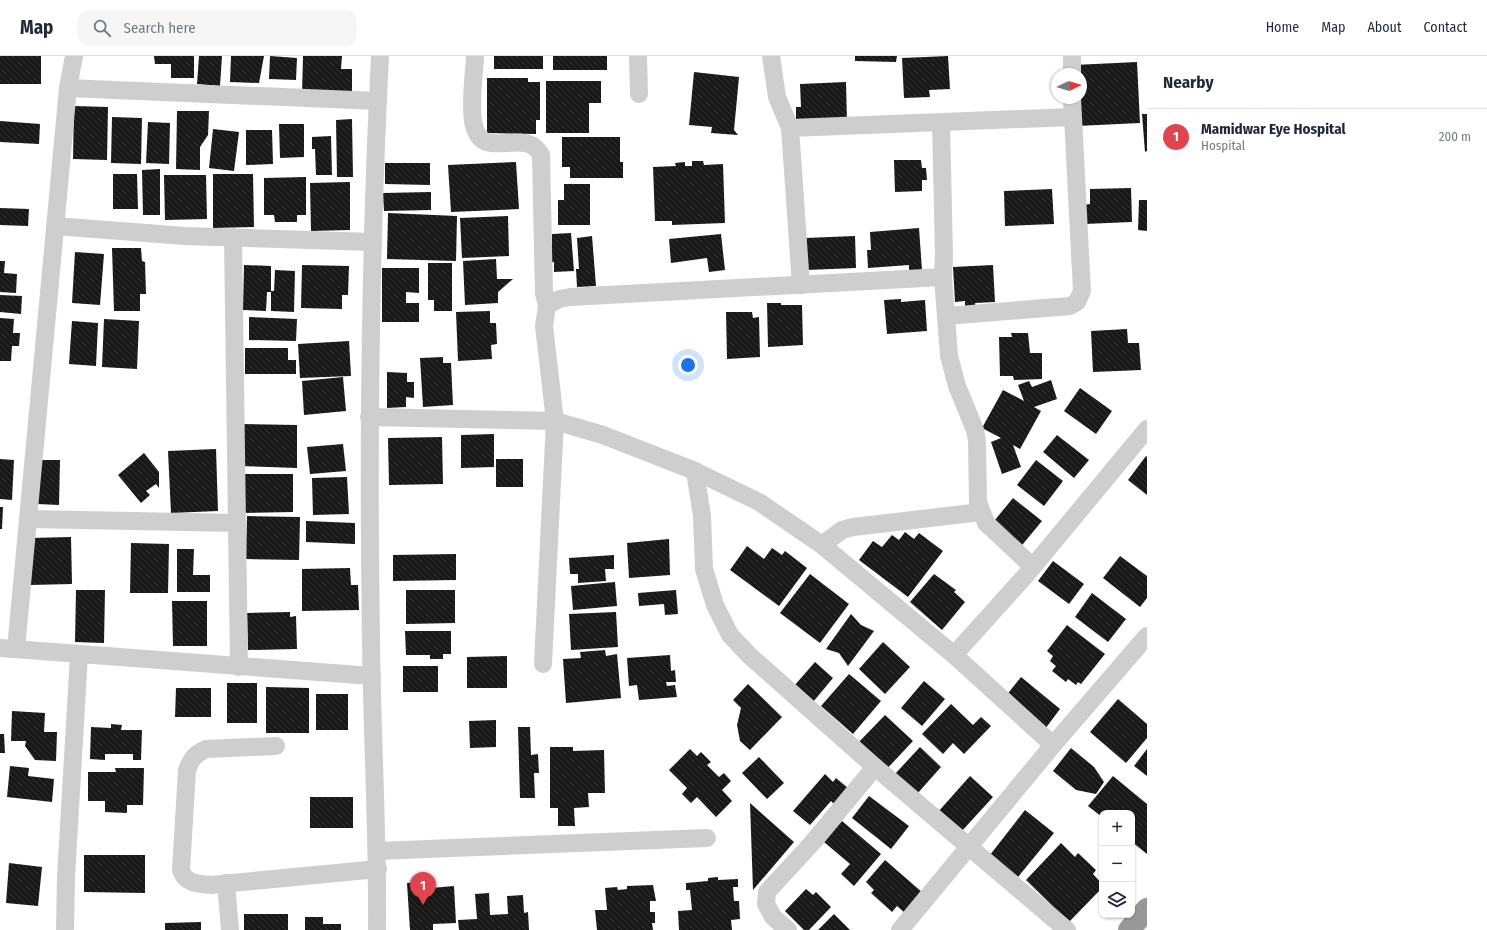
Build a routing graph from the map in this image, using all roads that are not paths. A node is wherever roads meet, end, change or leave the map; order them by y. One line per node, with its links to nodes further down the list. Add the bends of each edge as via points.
1 (74, 56): 8 (street)
2 (380, 56): 10 (street)
3 (475, 56): 20 (street, via 473,122 482,141 490,144 525,142 533,145 541,155 544,293)
4 (638, 56): 9 (street)
5 (771, 56): 14 (street, via 777,97)
6 (1072, 56): 7 (street)
7 (1072, 68)
8 (68, 88): 10 (street); 15 (street)
9 (639, 94)
10 (378, 101): 17 (street)
11 (1072, 104): 12 (street)
12 (1072, 117): 13 (street); 21 (street, via 1082,291 1080,297 1070,306)
13 (941, 123): 14 (street); 18 (street)
14 (790, 128): 19 (street)
15 (56, 226): 16 (street); 27 (street)
16 (233, 237): 17 (street); 28 (street)
17 (373, 242): 22 (street)
18 (943, 277): 19 (street); 21 (street)
19 (801, 285): 20 (street, via 570,297 559,299)
20 (547, 306): 23 (street, via 544,326)
21 (946, 316): 26 (street, via 951,368 977,441 978,496)
22 (369, 417): 23 (street); 37 (street)
23 (555, 421): 25 (street, via 603,435); 35 (street)
24 (1147, 429): 30 (street)
25 (695, 471): 29 (street, via 759,502); 40 (street, via 702,516 704,569 715,605 730,635 750,656)
26 (981, 512): 29 (street, via 853,526 842,530); 30 (street, via 986,523)
27 (28, 519): 28 (street); 32 (street)
28 (237, 523): 36 (street)
29 (822, 545): 34 (street)
30 (1033, 567): 34 (street)
31 (1147, 636): 38 (street)
32 (8, 649): 33 (street)
33 (79, 655): 36 (street); 47 (street)
34 (954, 655): 38 (street)
35 (543, 664)
36 (239, 667): 37 (street)
37 (372, 676): 43 (street)
38 (1053, 745): 42 (street)
39 (276, 746): 45 (street, via 206,749 197,753 187,770 183,876 197,884)
40 (875, 767): 42 (street); 50 (street, via 768,892 766,904 773,917)
41 (707, 838): 43 (street)
42 (968, 848): 51 (street); 52 (street)
43 (377, 851): 44 (street)
44 (378, 869): 45 (street); 49 (street)
45 (226, 883): 48 (street)
46 (1147, 909): 53 (highway)
47 (65, 930)
48 (230, 930)
49 (377, 930)
50 (788, 930)
51 (900, 930)
52 (1067, 930)
53 (1129, 930)

